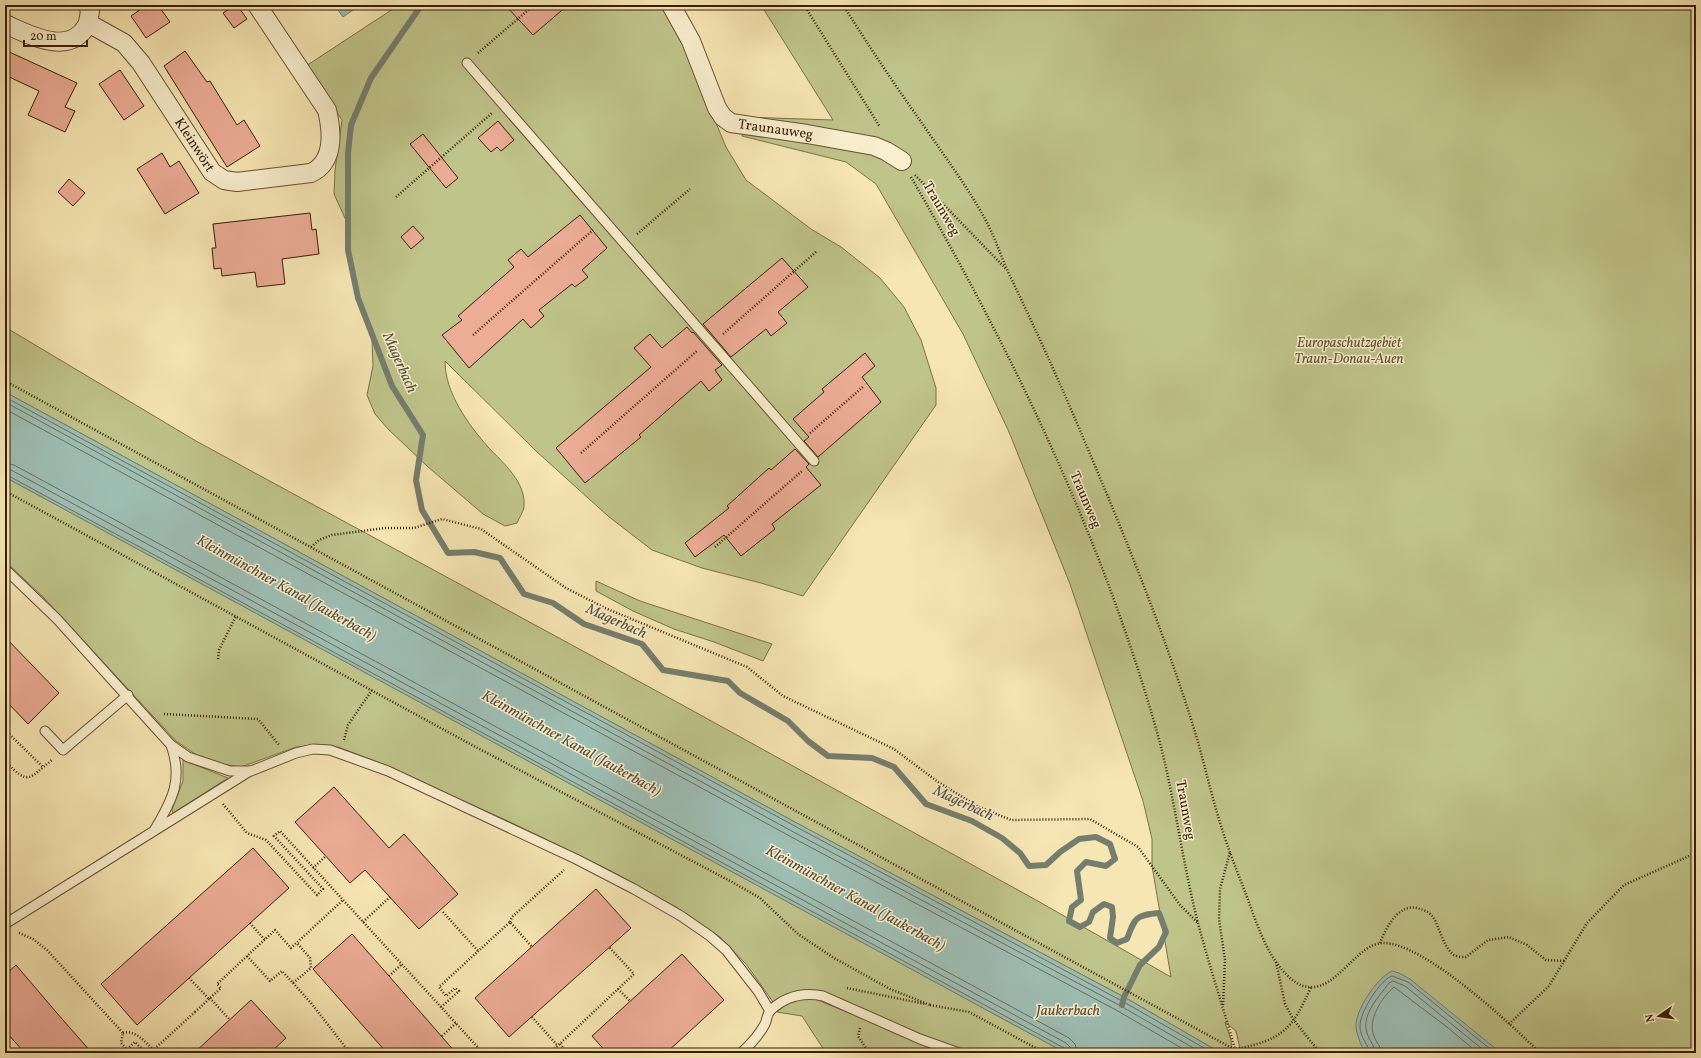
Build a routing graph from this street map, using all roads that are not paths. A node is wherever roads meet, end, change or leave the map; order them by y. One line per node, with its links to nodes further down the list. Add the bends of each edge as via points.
1 (88, 5): 4 (street)
2 (257, 5): 4 (street, Kleinwört, via 327,110 330,135 327,157 319,169 311,173 237,182 224,180 212,172 141,63 124,43)
3 (671, 5): 7 (street, Traunauweg, via 691,41 717,108 731,123 874,146)
4 (88, 23): 5 (street, via 84,32 77,37 53,42 38,39)
5 (5, 24)
6 (467, 63): 8 (lane)
7 (902, 161)
8 (814, 461)
9 (5, 568): 10 (lane)
10 (128, 695): 11 (lane, via 63,750); 12 (lane)
11 (45, 731)
12 (171, 744): 13 (lane, via 188,757 208,765 230,771); 14 (lane, via 177,761 178,777 173,796)
13 (251, 771): 14 (lane); 16 (lane, via 287,756 313,749 330,750 388,771 576,859 682,916 726,950 744,971)
14 (154, 831): 15 (lane)
15 (5, 924)
16 (770, 1011): 17 (lane, via 764,1025); 18 (lane, via 788,998 799,994 822,996 920,1039)
17 (741, 1053)
18 (959, 1053)

